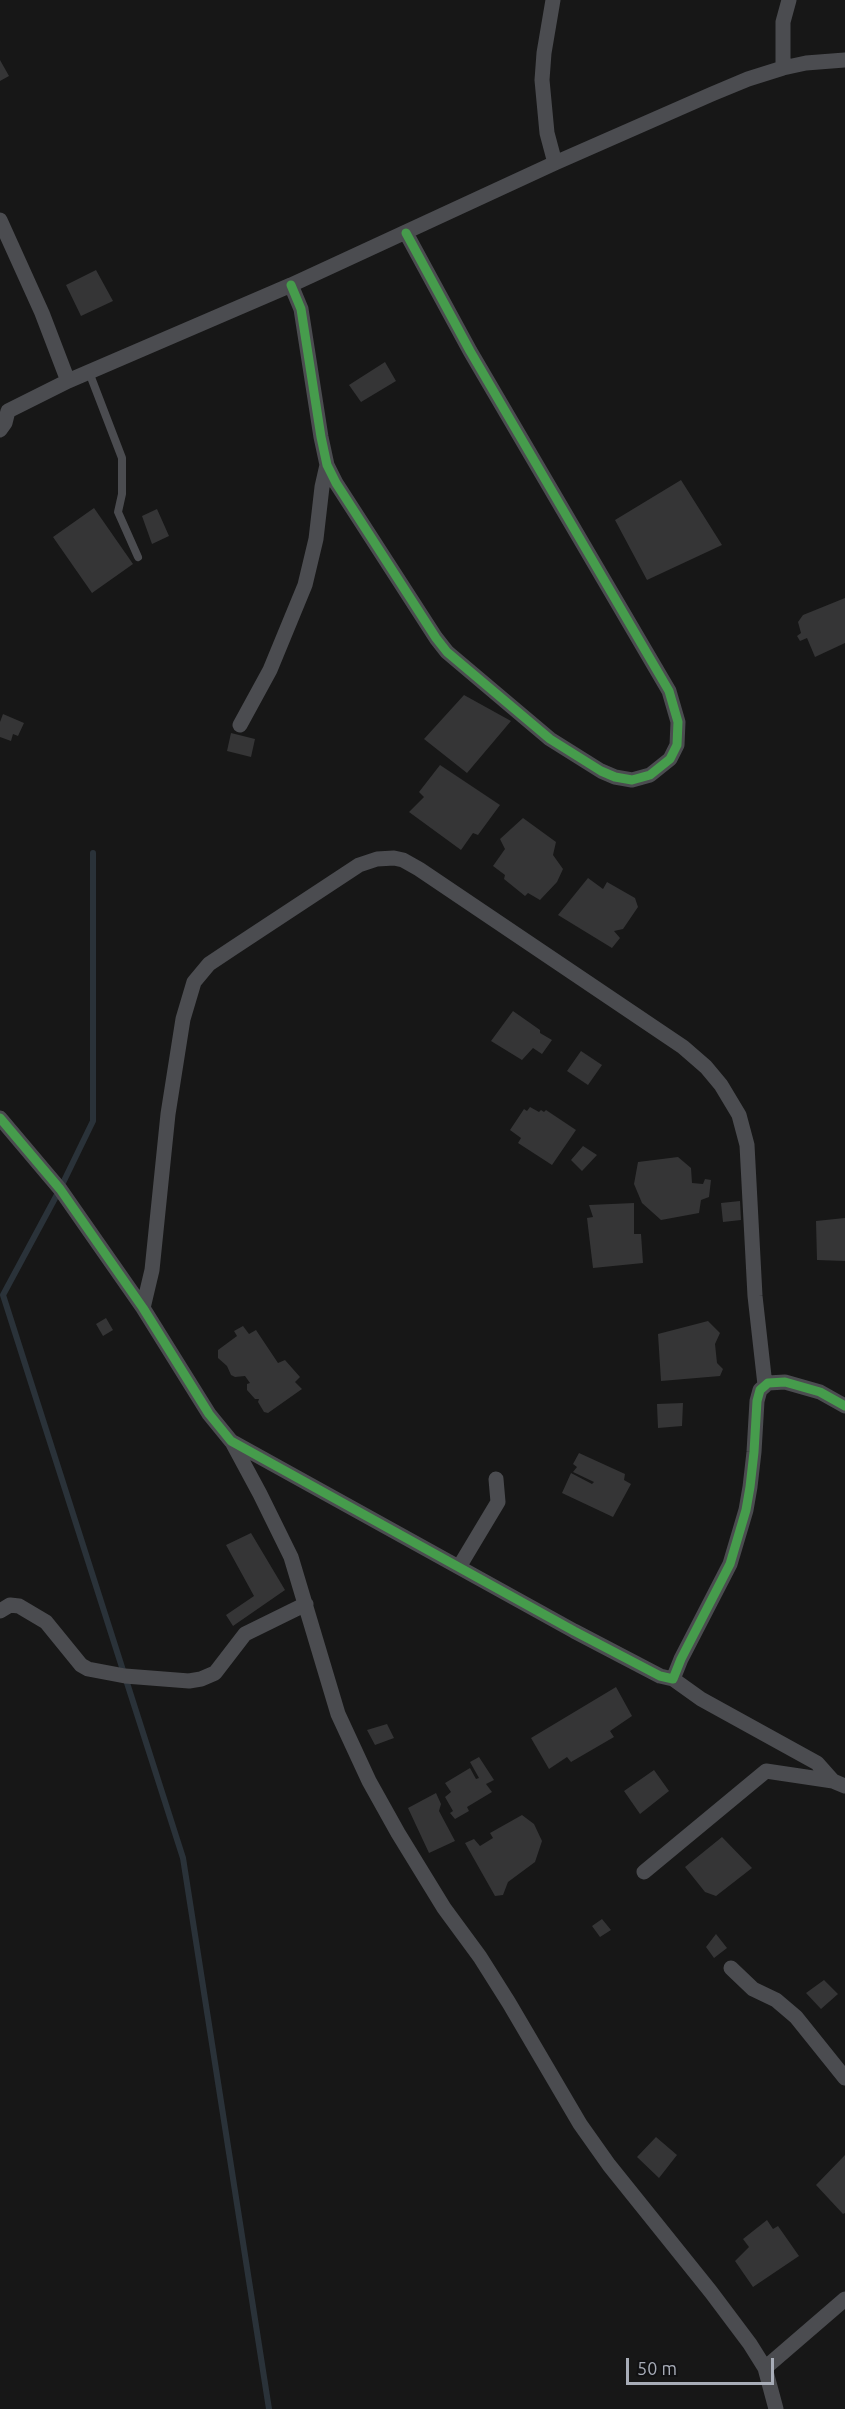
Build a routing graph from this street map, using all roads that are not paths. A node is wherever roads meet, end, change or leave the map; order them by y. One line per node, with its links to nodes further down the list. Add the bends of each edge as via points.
1 (553, 0): 5 (street, via 542,80 547,133)
2 (789, 0): 4 (street, via 783,22)
3 (845, 60): 4 (street)
4 (783, 68): 5 (street, via 748,79)
5 (555, 163): 7 (street)
6 (0, 220): 10 (street)
7 (406, 233): 8 (street); 13 (street, via 470,351 669,692 678,722 677,746 670,759 643,778 615,777 550,739 499,698 436,638)
8 (291, 285): 9 (street); 13 (street, via 301,309)
9 (89, 372): 10 (street); 14 (lane, via 122,458 118,512)
10 (68, 381): 11 (street)
11 (4, 412): 12 (street, via 5,423)
12 (0, 430)
13 (327, 465): 15 (street, via 305,585 270,670)
14 (138, 557)
15 (240, 725)
16 (0, 1118): 17 (street, via 60,1189)
17 (143, 1308): 18 (street, via 152,1270 168,1114 183,1019 194,982 209,964 359,865 394,858 418,869 683,1047 721,1084 739,1115 747,1145 755,1296); 20 (street, via 180,1372)
18 (765, 1385): 19 (street, via 785,1382 801,1386); 25 (street, via 757,1401 746,1510 730,1564)
19 (845, 1406)
20 (231, 1441): 22 (street); 23 (street, via 291,1557)
21 (496, 1479): 22 (street, via 498,1503)
22 (459, 1567): 25 (street, via 628,1661)
23 (306, 1604): 24 (street, via 245,1634 216,1673 189,1681 94,1671 81,1665 46,1622 19,1606 10,1605); 31 (street, via 338,1713 398,1833 509,2003 580,2124 728,2314)
24 (0, 1611)
25 (673, 1679): 26 (street, via 701,1700 817,1763)
26 (839, 1783): 27 (street, via 766,1771)
27 (644, 1872)
28 (732, 1968): 29 (street, via 753,1989 776,2000 796,2018)
29 (845, 2078)
30 (845, 2299): 31 (street)
31 (765, 2368): 32 (street)
32 (776, 2409)

